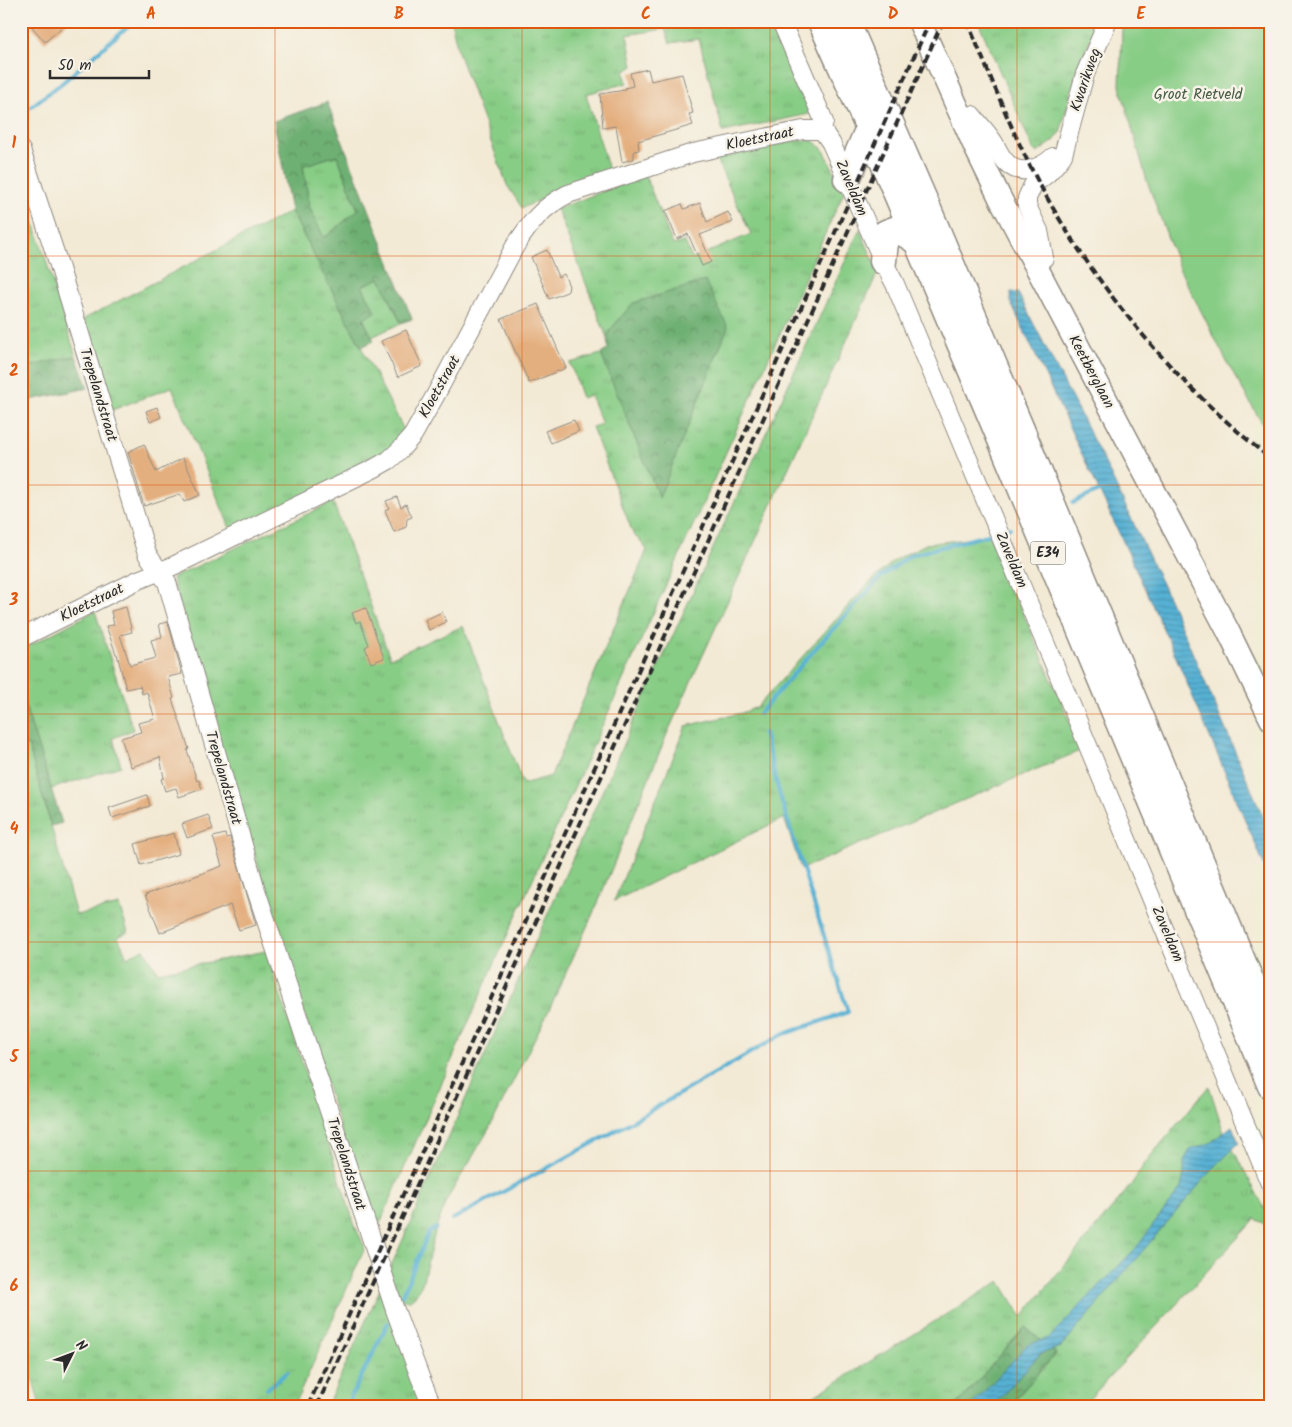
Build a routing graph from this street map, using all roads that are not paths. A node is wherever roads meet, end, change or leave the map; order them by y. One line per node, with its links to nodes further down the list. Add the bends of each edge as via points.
1 (781, 21): 9 (street, Zaveldam, via 821,114)
2 (821, 21): 8 (highway, E34)
3 (846, 21): 20 (highway, E34, via 928,207)
4 (919, 21): 19 (main road, Keetberglaan, via 1000,198)
5 (931, 21): 7 (main road, Keetberglaan)
6 (1108, 21): 10 (street, Kwarikweg, via 1085,74)
7 (972, 115): 10 (street, Kwarikweg, via 1003,159 1014,168 1025,170 1044,165); 14 (main road, Keetberglaan)
8 (869, 128): 12 (highway); 13 (highway, E34)
9 (822, 130): 12 (street, Zaveldam); 16 (street, Kloetstraat, via 803,130 693,154 556,200 542,210 515,246 435,396 413,435 401,449 373,469)
10 (1067, 140): 14 (street, Kwarikweg, via 1063,155 1033,185 1027,198 1027,206 1039,231)
11 (21, 150): 16 (street, Trepelandstraat, via 147,554)
12 (847, 180): 15 (street, Zaveldam)
13 (918, 242): 15 (highway, via 897,229 886,234); 21 (highway, E34)
14 (1044, 258): 18 (main road, Keetberglaan)
15 (882, 261): 22 (street, Zaveldam, via 899,294)
16 (160, 571): 17 (street, Kloetstraat); 23 (street, Trepelandstraat, via 167,582 256,890 395,1310)
17 (21, 638)
18 (1271, 690)
19 (1271, 719)
20 (1271, 1030)
21 (1271, 1086)
22 (1271, 1186)
23 (432, 1406)

